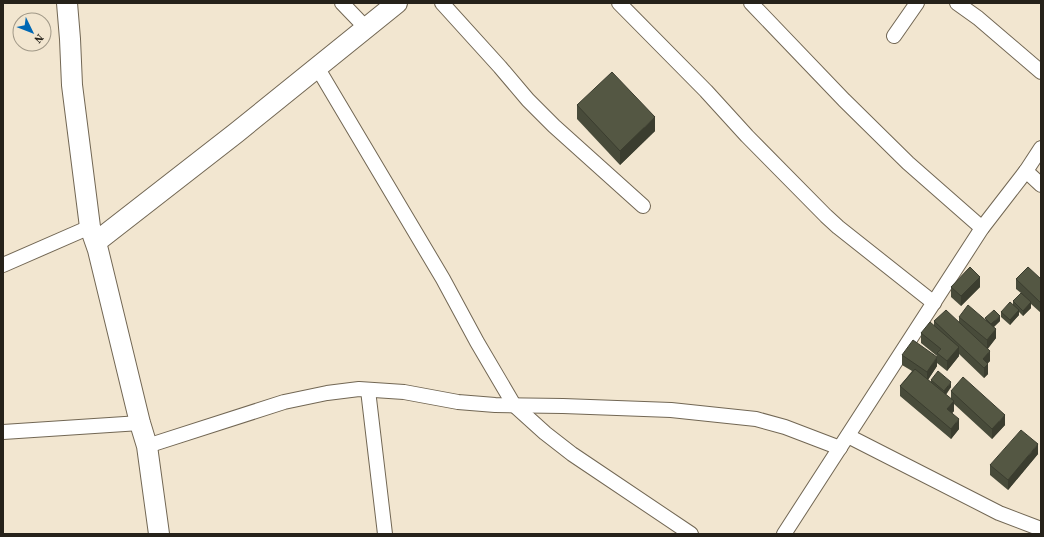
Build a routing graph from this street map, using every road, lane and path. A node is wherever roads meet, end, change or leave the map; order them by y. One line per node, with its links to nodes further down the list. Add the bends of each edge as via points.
1 (67, 3): 18 (street, via 72,85)
2 (342, 3): 9 (street)
3 (397, 3): 9 (street)
4 (442, 3): 16 (street, via 528,100)
5 (619, 3): 20 (street, via 826,216)
6 (751, 3): 17 (street, via 908,163)
7 (917, 3): 10 (street)
8 (957, 3): 12 (street)
9 (366, 28): 11 (street)
10 (894, 36)
11 (317, 67): 18 (street, via 236,133); 22 (street, via 443,279 476,342)
12 (1041, 72)
13 (1041, 148): 14 (street)
14 (1026, 171): 15 (street); 17 (street)
15 (1041, 185)
16 (643, 206)
17 (982, 228): 20 (street)
18 (93, 234): 19 (street); 23 (street)
19 (3, 265)
20 (934, 303): 25 (street)
21 (368, 390): 22 (street); 26 (street, via 327,393 284,402); 29 (street)
22 (514, 405): 25 (street, via 671,410 756,419); 30 (street, via 572,454)
23 (140, 423): 24 (street); 26 (street)
24 (3, 432)
25 (844, 442): 27 (street, via 999,513); 31 (street)
26 (147, 446): 28 (street)
27 (1041, 529)
28 (159, 534)
29 (385, 534)
30 (691, 534)
31 (784, 534)

